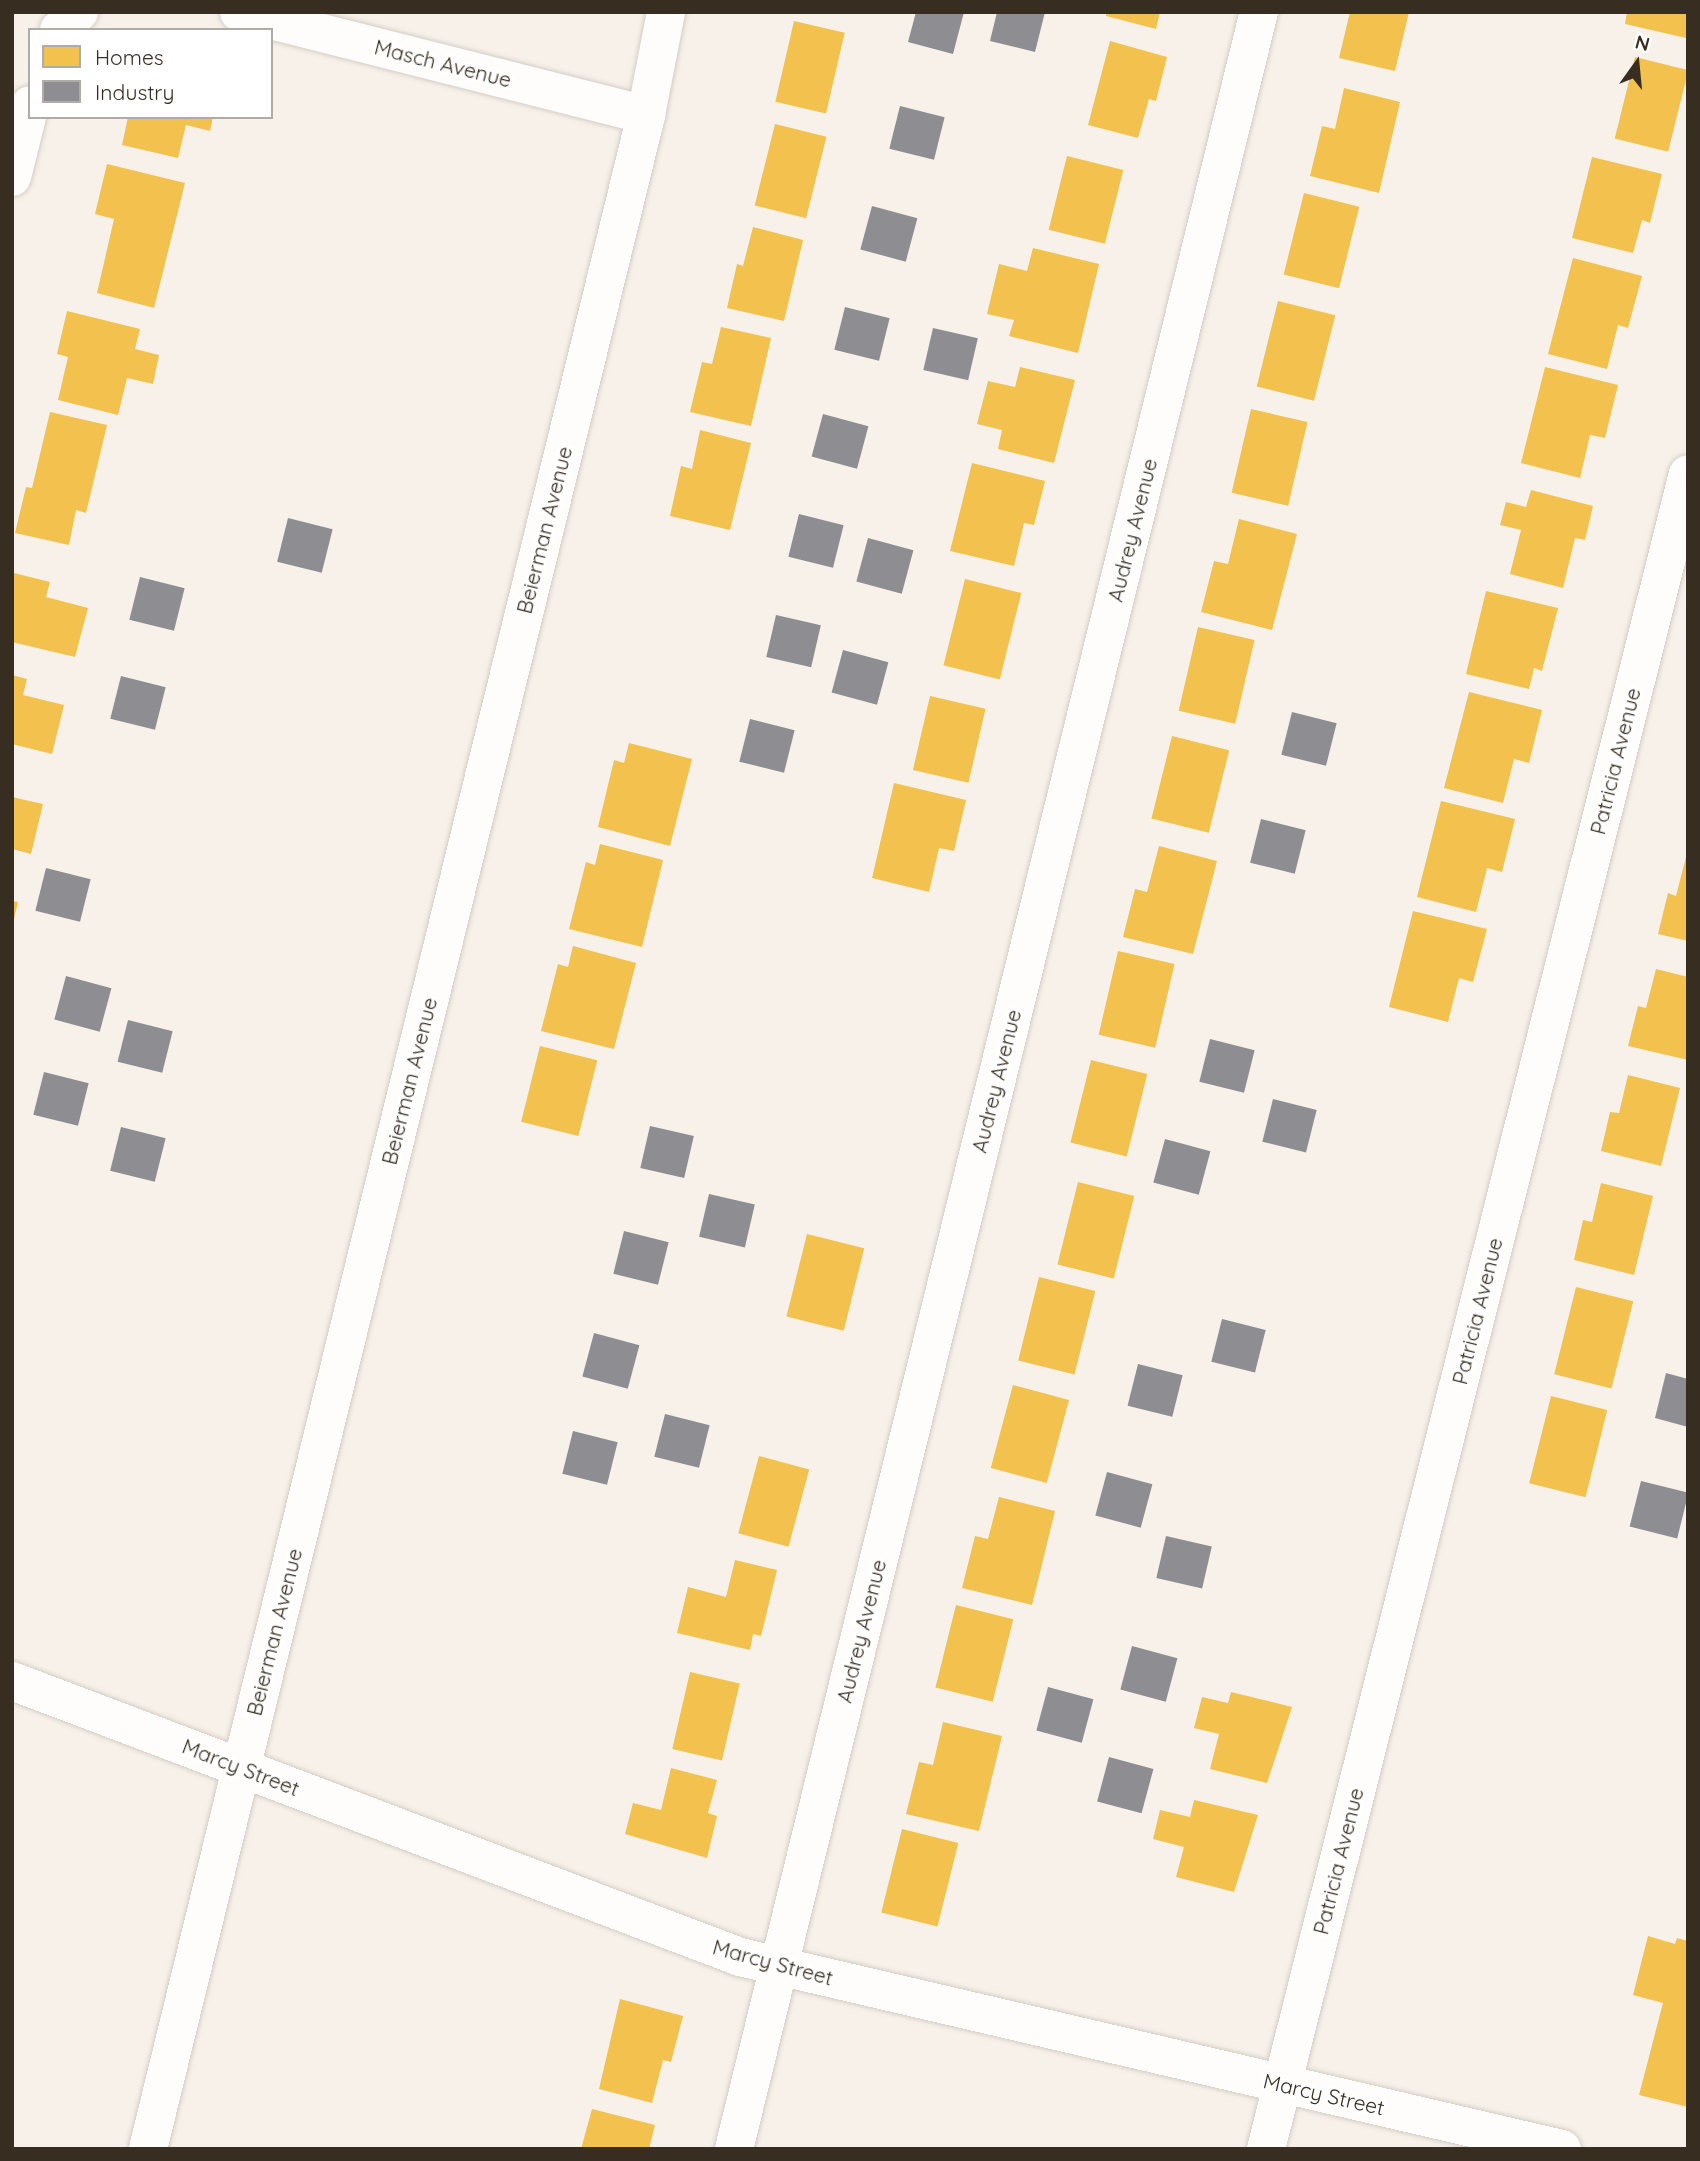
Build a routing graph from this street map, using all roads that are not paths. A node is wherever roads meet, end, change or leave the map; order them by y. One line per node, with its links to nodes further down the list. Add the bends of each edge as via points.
1 (79, 12): 5 (street)
2 (239, 12): 7 (street, Masch Avenue)
3 (666, 12): 7 (street, Beierman Avenue)
4 (1259, 12): 12 (street, Audrey Avenue)
5 (61, 28)
6 (28, 113): 8 (street)
7 (646, 114): 11 (street, Beierman Avenue)
8 (12, 177)
9 (1688, 474): 13 (street, Patricia Avenue)
10 (12, 1681): 11 (street, Marcy Street)
11 (241, 1767): 12 (street, Marcy Street, via 740,1957); 14 (street, Beierman Avenue)
12 (779, 1966): 13 (street, Marcy Street); 15 (street, Audrey Avenue)
13 (1282, 2084): 16 (street, Patricia Avenue); 17 (street, Marcy Street)
14 (148, 2149)
15 (734, 2149)
16 (1266, 2149)
17 (1562, 2149)

